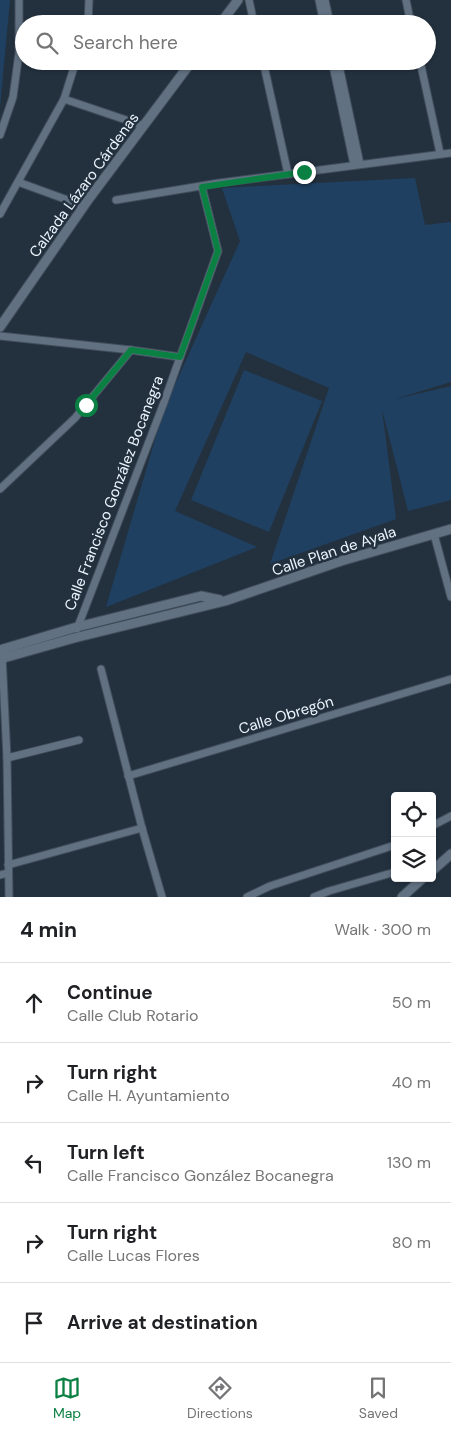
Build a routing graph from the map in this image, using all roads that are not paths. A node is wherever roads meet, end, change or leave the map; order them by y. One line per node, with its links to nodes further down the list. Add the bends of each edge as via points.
1 (19, 0): 8 (street)
2 (89, 0): 9 (street)
3 (238, 0): 10 (street)
4 (249, 0): 11 (street)
5 (319, 0): 12 (street)
6 (326, 0): 13 (street)
7 (406, 0): 14 (street)
8 (19, 15)
9 (88, 15)
10 (227, 15)
11 (252, 15)
12 (322, 15)
13 (328, 15)
14 (409, 15)
15 (16, 70): 24 (street, via 13,97)
16 (73, 70): 22 (street)
17 (185, 70): 23 (street, Calzada Lázaro Cárdenas)
18 (265, 70): 28 (street)
19 (334, 70): 27 (street)
20 (340, 70): 27 (street)
21 (422, 70): 26 (street)
22 (64, 99): 23 (street); 29 (street)
23 (144, 126): 32 (street, Calzada Lázaro Cárdenas)
24 (0, 135)
25 (451, 152): 26 (street)
26 (440, 153): 27 (street)
27 (357, 164): 28 (street)
28 (288, 174): 30 (street)
29 (18, 182): 32 (street); 33 (street)
30 (202, 187): 31 (street); 37 (street, Calle Francisco González Bocanegra, via 218,251)
31 (116, 200)
32 (84, 206): 34 (street, Calzada Lázaro Cárdenas)
33 (0, 214)
34 (0, 327)
35 (0, 336): 36 (street)
36 (131, 350): 37 (street); 38 (street, via 75,418)
37 (180, 357): 43 (street, Calle Francisco González Bocanegra)
38 (0, 489)
39 (451, 529): 40 (street, Calle Plan de Ayala)
40 (434, 534): 41 (street); 42 (street, Calle Plan de Ayala, via 341,561)
41 (451, 598)
42 (226, 601): 43 (street, via 200,596); 44 (street, Calle Plan de Ayala)
43 (77, 627): 44 (street, Calle Francisco González Bocanegra); 45 (street)
44 (74, 638): 45 (street, Calle Plan de Ayala)
45 (1, 654): 49 (street)
46 (101, 669): 51 (street)
47 (451, 679): 51 (street, Calle Obregón)
48 (79, 740): 49 (street)
49 (7, 758): 50 (street)
50 (4, 776): 58 (street)
51 (128, 776): 54 (street)
52 (451, 816): 53 (street)
53 (436, 824)
54 (142, 828): 58 (street); 63 (street)
55 (391, 846): 64 (street, via 270,886)
56 (451, 854): 57 (street)
57 (436, 867)
58 (8, 869): 60 (street); 62 (street)
59 (391, 873): 65 (street)
60 (0, 875)
61 (419, 882): 66 (street)
62 (9, 897)
63 (162, 897)
64 (247, 897)
65 (314, 897)
66 (402, 897)

